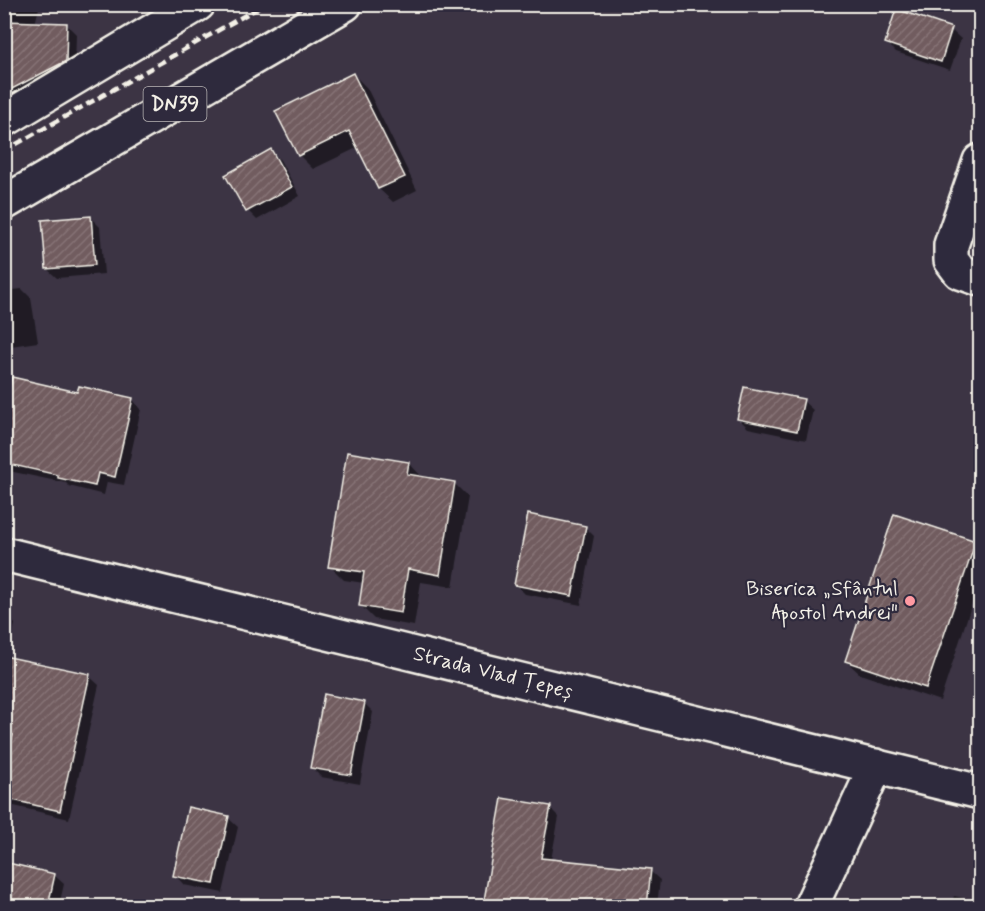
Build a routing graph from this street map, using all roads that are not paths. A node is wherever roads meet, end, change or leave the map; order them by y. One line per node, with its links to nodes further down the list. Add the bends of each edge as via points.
1 (198, 4): 3 (street)
2 (345, 4): 5 (street, DN39)
3 (4, 120)
4 (981, 161): 6 (street, via 951,245 951,260 960,272)
5 (4, 203)
6 (981, 279)
7 (4, 554): 8 (street, Strada Vlad Țepeș)
8 (876, 766): 9 (street, Strada Vlad Țepeș); 10 (street)
9 (981, 792)
10 (811, 906)

